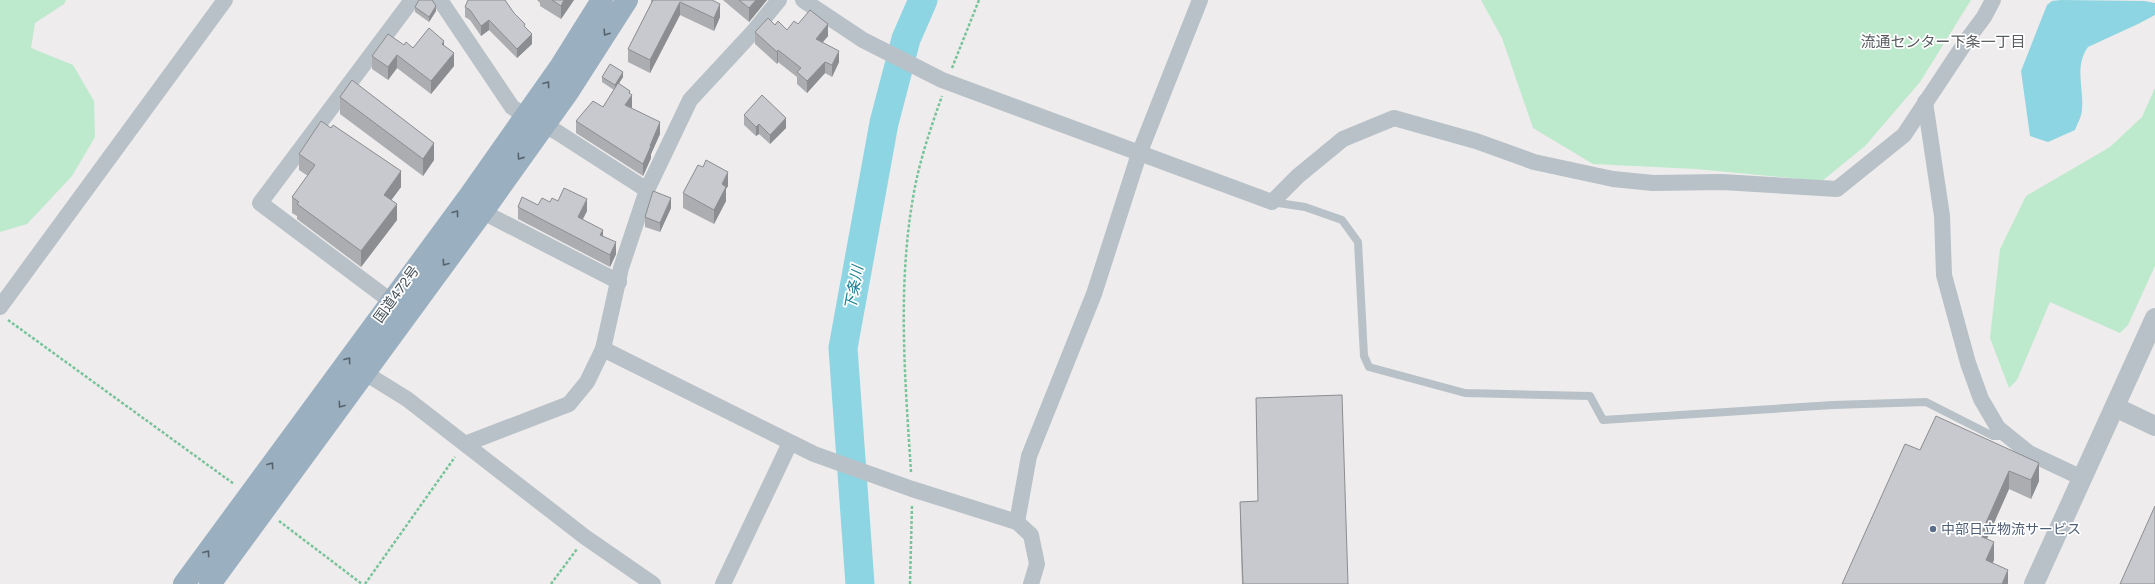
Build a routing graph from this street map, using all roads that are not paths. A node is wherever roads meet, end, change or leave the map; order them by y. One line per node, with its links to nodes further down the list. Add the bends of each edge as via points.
1 (225, 0): 18 (street)
2 (412, 0): 17 (street, via 260,203)
3 (440, 0): 11 (street, via 512,107)
4 (602, 0): 11 (highway, 国道472号, one-way to 4, via 560,67)
5 (627, 0): 11 (highway, 国道472号, one-way to 11, via 568,92)
6 (779, 0): 13 (street, via 690,100)
7 (803, 0): 12 (street, via 863,40 944,81)
8 (1200, 0): 12 (street)
9 (1993, 0): 10 (street)
10 (1925, 102): 14 (street, via 1904,136 1837,190 1722,182 1653,183 1613,178 1534,162 1476,141 1394,118 1343,139 1298,176); 24 (street, via 1942,216 1944,275 1968,363 1982,399 1998,428)
11 (534, 121): 13 (street, via 557,132); 15 (highway, 国道472号, one-way to 15); 17 (highway, 国道472号, one-way to 11, via 470,195)
12 (1139, 154): 14 (street); 29 (street, via 1094,294 1029,456)
13 (648, 190): 16 (street, via 621,268)
14 (1272, 202): 24 (lane, via 1305,207 1342,220 1358,242 1364,356 1369,367 1465,393 1590,396 1603,420 1832,405 1926,402 1993,436)
15 (483, 212): 16 (street); 17 (highway, 国道472号, one-way to 17)
16 (619, 282): 20 (street)
17 (400, 308): 21 (highway, 国道472号); 28 (highway, 国道472号, one-way to 17)
18 (3, 312)
19 (2155, 318): 22 (street)
20 (603, 350): 25 (street); 26 (street, via 587,382 569,404)
21 (364, 373): 26 (street, via 407,399); 28 (highway, 国道472号, one-way to 28)
22 (2115, 407): 23 (street); 27 (street)
23 (2155, 426)
24 (2009, 436): 27 (street, via 2029,453)
25 (790, 443): 29 (street, via 909,488); 33 (street)
26 (465, 444): 32 (street, via 585,537)
27 (2082, 478): 35 (street)
28 (256, 503): 30 (highway, 国道472号, one-way to 28); 31 (highway, 国道472号)
29 (1017, 522): 34 (street, via 1031,535 1037,564)
30 (184, 584)
31 (210, 584)
32 (653, 584)
33 (723, 584)
34 (1031, 584)
35 (2034, 584)

